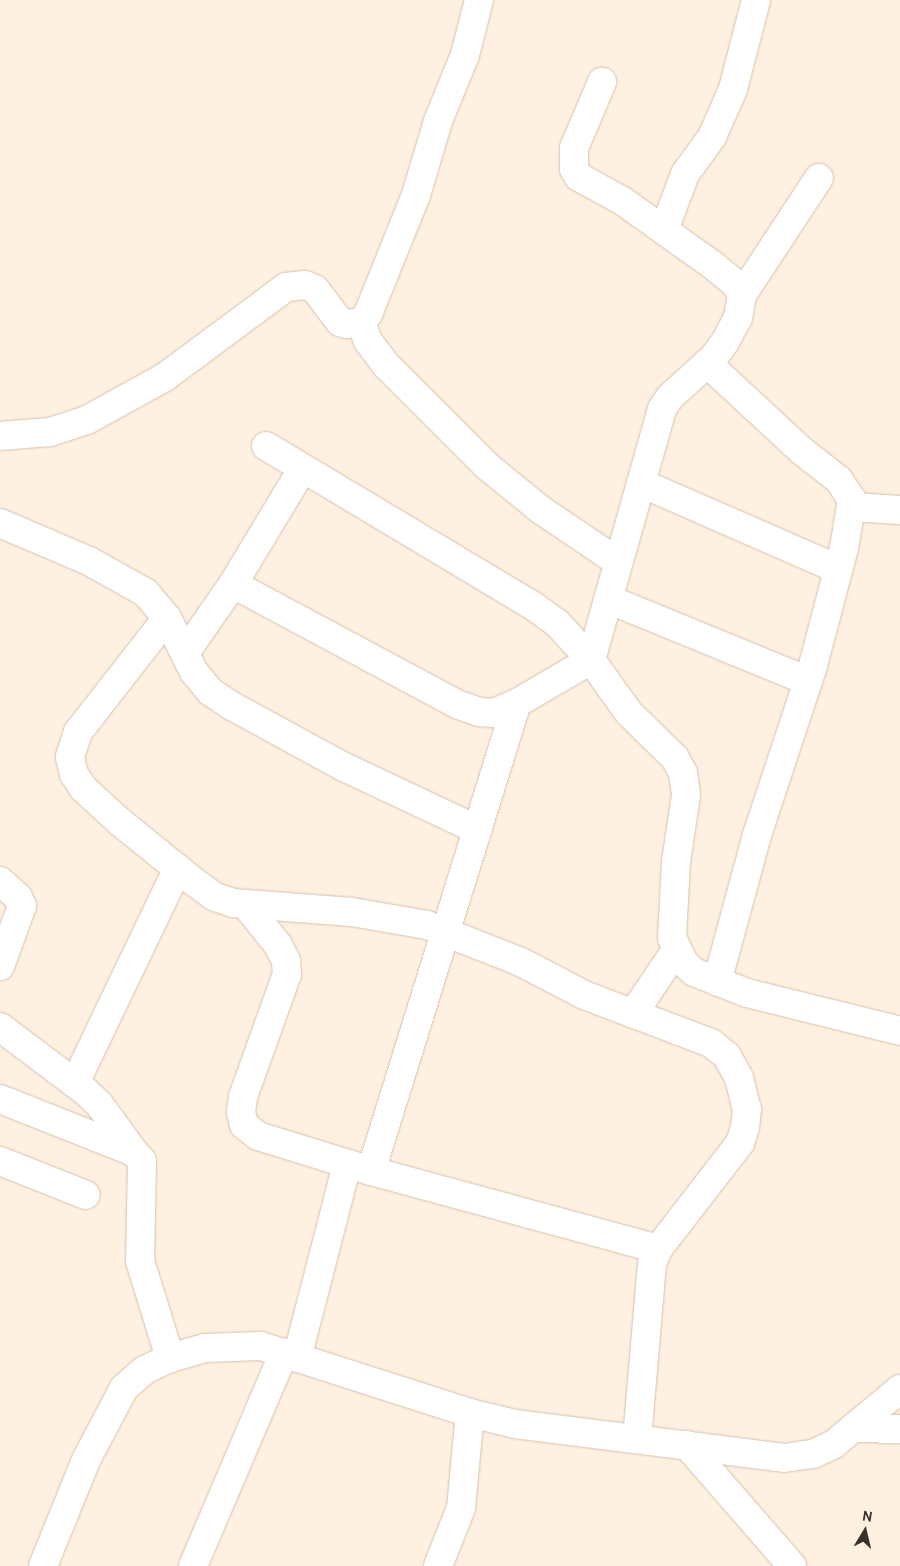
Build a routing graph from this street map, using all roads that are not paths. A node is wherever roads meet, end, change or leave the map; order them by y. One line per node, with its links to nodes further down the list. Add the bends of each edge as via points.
1 (479, 0): 7 (street, via 465,55 438,121 407,220 368,314)
2 (756, 0): 5 (street, via 732,90 712,137 685,174)
3 (602, 82): 5 (street, via 574,148 574,169 586,183 622,200)
4 (819, 178): 6 (street)
5 (664, 230): 6 (street, via 727,276)
6 (742, 295): 8 (street, via 733,329)
7 (361, 322): 9 (street, via 340,322 315,289 305,285 286,286 165,377 87,420 69,428); 16 (street, via 368,341 386,364 487,466 541,510)
8 (708, 363): 12 (street, via 670,397 662,409); 13 (street, via 802,451 839,480 852,500)
9 (0, 436)
10 (266, 446): 11 (street)
11 (302, 468): 18 (street); 22 (street, via 532,605 557,623)
12 (641, 483): 16 (street); 17 (street)
13 (852, 507): 14 (street); 17 (street)
14 (900, 510)
15 (0, 523): 20 (street, via 122,577 146,593)
16 (618, 562): 19 (street)
17 (838, 569): 23 (street)
18 (233, 584): 21 (street); 24 (street, via 458,705 494,713)
19 (608, 599): 22 (street); 23 (street)
20 (167, 618): 21 (street); 26 (street, via 78,732 70,757 74,774 83,788)
21 (185, 653): 25 (street, via 211,692 232,706 342,766)
22 (590, 660): 24 (street); 30 (street, via 629,713 659,740 684,773 686,795 672,926)
23 (808, 681): 32 (street, via 757,835)
24 (517, 702): 25 (street)
25 (478, 830): 29 (street)
26 (178, 868): 28 (street, via 216,896); 36 (street)
27 (0, 881): 31 (street, via 18,897 22,906)
28 (246, 905): 29 (street, via 352,912 407,920); 40 (street, via 278,944 286,961 287,974 243,1098 241,1112 244,1125 258,1136)
29 (444, 932): 33 (street, via 521,962 584,995); 40 (street)
30 (676, 950): 32 (street, via 694,972); 33 (street)
31 (0, 966)
32 (717, 982): 35 (street, via 747,993)
33 (633, 1014): 42 (street, via 711,1042 727,1056 739,1078 747,1109 740,1143)
34 (0, 1027): 36 (street)
35 (900, 1031)
36 (75, 1083): 38 (street, via 99,1104)
37 (0, 1099): 38 (street)
38 (134, 1152): 44 (street, via 142,1161 144,1170 140,1261)
39 (0, 1161): 41 (street)
40 (359, 1167): 42 (street); 43 (street)
41 (86, 1195)
42 (658, 1249): 49 (street, via 648,1288)
43 (290, 1356): 44 (street, via 261,1346 240,1344 206,1348); 46 (street); 52 (street)
44 (170, 1358): 51 (street, via 145,1370 124,1388 86,1460)
45 (900, 1389): 47 (street)
46 (470, 1413): 49 (street, via 515,1424); 53 (street, via 461,1508)
47 (854, 1428): 48 (street); 50 (street, via 834,1444 813,1454 784,1458)
48 (900, 1430)
49 (636, 1438): 50 (street)
50 (687, 1445): 54 (street)
51 (43, 1566)
52 (193, 1566)
53 (438, 1566)
54 (792, 1566)

